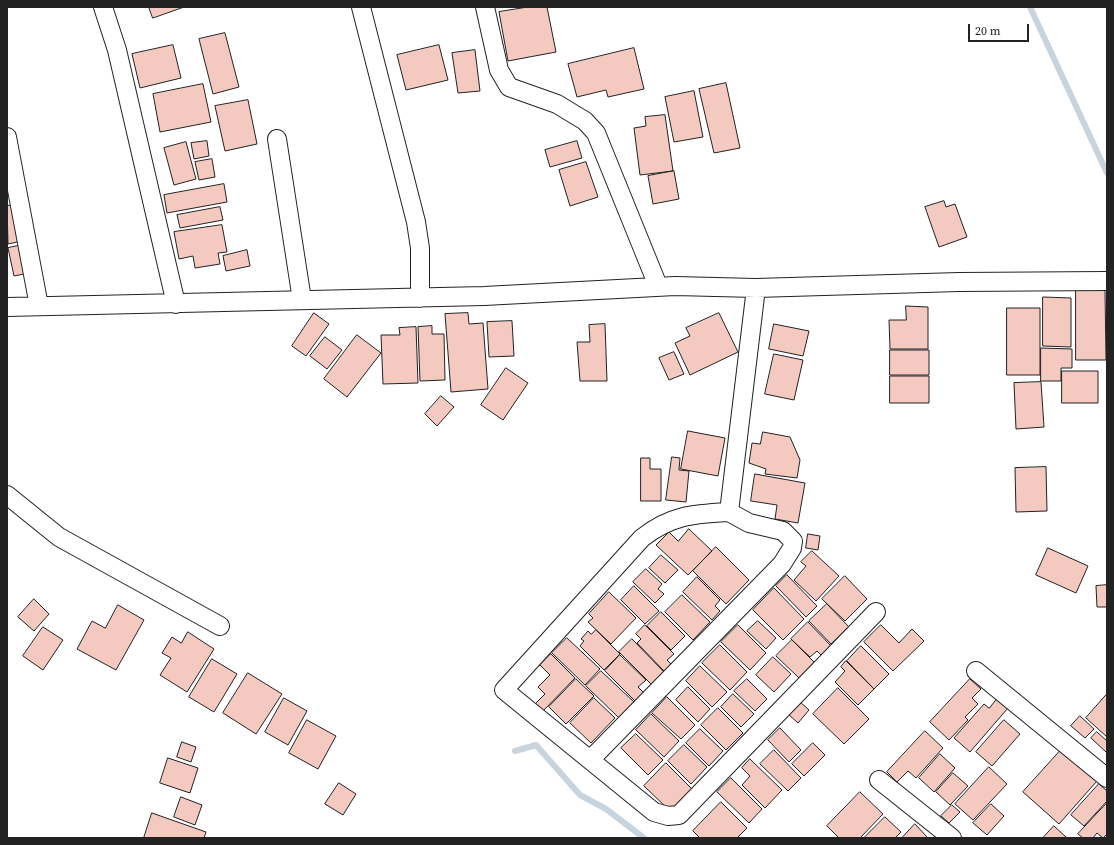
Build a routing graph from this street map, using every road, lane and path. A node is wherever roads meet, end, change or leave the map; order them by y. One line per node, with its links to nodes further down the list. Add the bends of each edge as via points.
1 (103, 7): 11 (street, via 117,50)
2 (361, 7): 9 (street, via 416,222 420,248)
3 (485, 7): 7 (street, via 500,70 509,87 557,104 585,121 596,133)
4 (7, 137): 12 (street)
5 (278, 139): 10 (street)
6 (1107, 281): 8 (street)
7 (658, 286): 8 (street); 9 (street)
8 (756, 288): 15 (street)
9 (420, 298): 10 (street)
10 (302, 300): 11 (street)
11 (176, 304): 12 (street)
12 (39, 306): 13 (street)
13 (7, 307)
14 (7, 495): 17 (street, via 59,537)
15 (729, 512): 19 (street, via 738,519 783,531 792,541 792,548 782,564); 19 (street, via 698,513 657,526 642,538 504,690)
16 (876, 612): 19 (street, via 679,815 668,816 654,812)
17 (220, 626)
18 (976, 670): 20 (street)
19 (590, 760)
20 (1107, 778)
21 (879, 780): 22 (street)
22 (952, 838)

